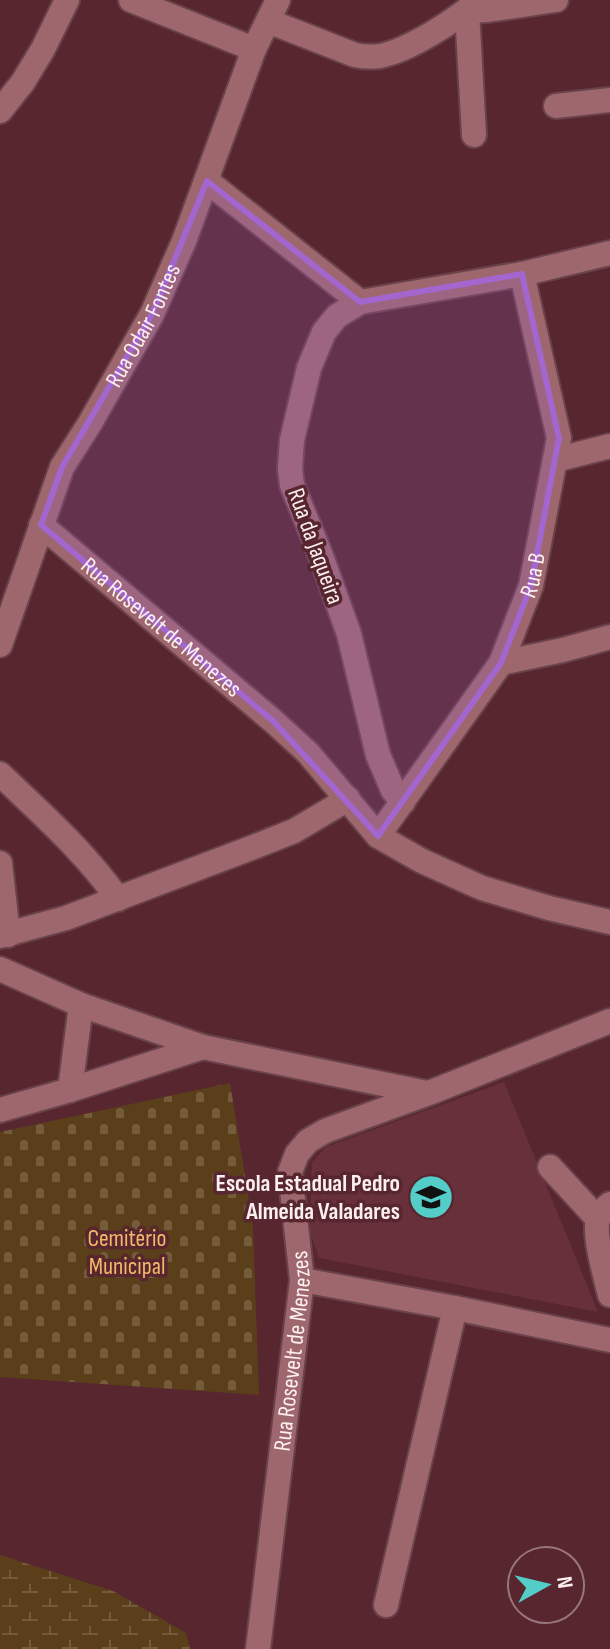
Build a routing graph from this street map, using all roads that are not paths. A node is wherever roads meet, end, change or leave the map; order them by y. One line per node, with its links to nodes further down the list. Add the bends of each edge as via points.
1 (67, 0): 9 (street, via 43,49)
2 (131, 0): 6 (street)
3 (556, 0): 4 (street, via 488,10)
4 (473, 5): 5 (street, via 416,42 369,57 355,55); 10 (street)
5 (273, 11): 6 (street, Rua Odair Fontes)
6 (254, 49): 11 (street, Rua Odair Fontes)
7 (610, 100): 8 (street)
8 (556, 106)
9 (0, 111)
10 (474, 135)
11 (207, 181): 14 (street); 17 (street, Rua Odair Fontes, via 152,314 62,467)
12 (610, 253): 13 (street)
13 (522, 274): 14 (street); 16 (street, Rua B, via 559,438)
14 (360, 302): 23 (street, Rua da Jaqueira, via 324,332 309,368 290,469 349,634 378,755)
15 (610, 446): 16 (street)
16 (555, 460): 20 (street, Rua B, via 531,586)
17 (41, 525): 19 (street, Rua Odair Fontes); 22 (street, Rua Rosevelt de Menezes, via 273,721)
18 (610, 637): 20 (street)
19 (0, 645)
20 (501, 663): 23 (street, Rua B)
21 (0, 774): 26 (street, via 63,834)
22 (348, 799): 24 (street, Rua Rosevelt de Menezes); 26 (street, via 294,831)
23 (403, 802): 24 (street, Rua B)
24 (378, 836): 27 (street, Rua Rosevelt de Menezes, via 482,888)
25 (0, 863): 28 (street)
26 (118, 899): 28 (street)
27 (610, 922)
28 (4, 936)
29 (0, 969): 30 (street)
30 (81, 1005): 32 (street); 33 (street)
31 (610, 1021): 34 (street, Rua Rosevelt de Menezes)
32 (203, 1047): 33 (street); 34 (street)
33 (70, 1090): 35 (street)
34 (429, 1093): 38 (street, Rua Rosevelt de Menezes, via 325,1131 297,1154 290,1172)
35 (0, 1110)
36 (550, 1167): 37 (street)
37 (604, 1212): 39 (street, via 597,1236)
38 (302, 1280): 40 (street); 43 (street, Rua Rosevelt de Menezes)
39 (610, 1295)
40 (455, 1308): 41 (street); 42 (street)
41 (610, 1340)
42 (386, 1605)
43 (258, 1649)

